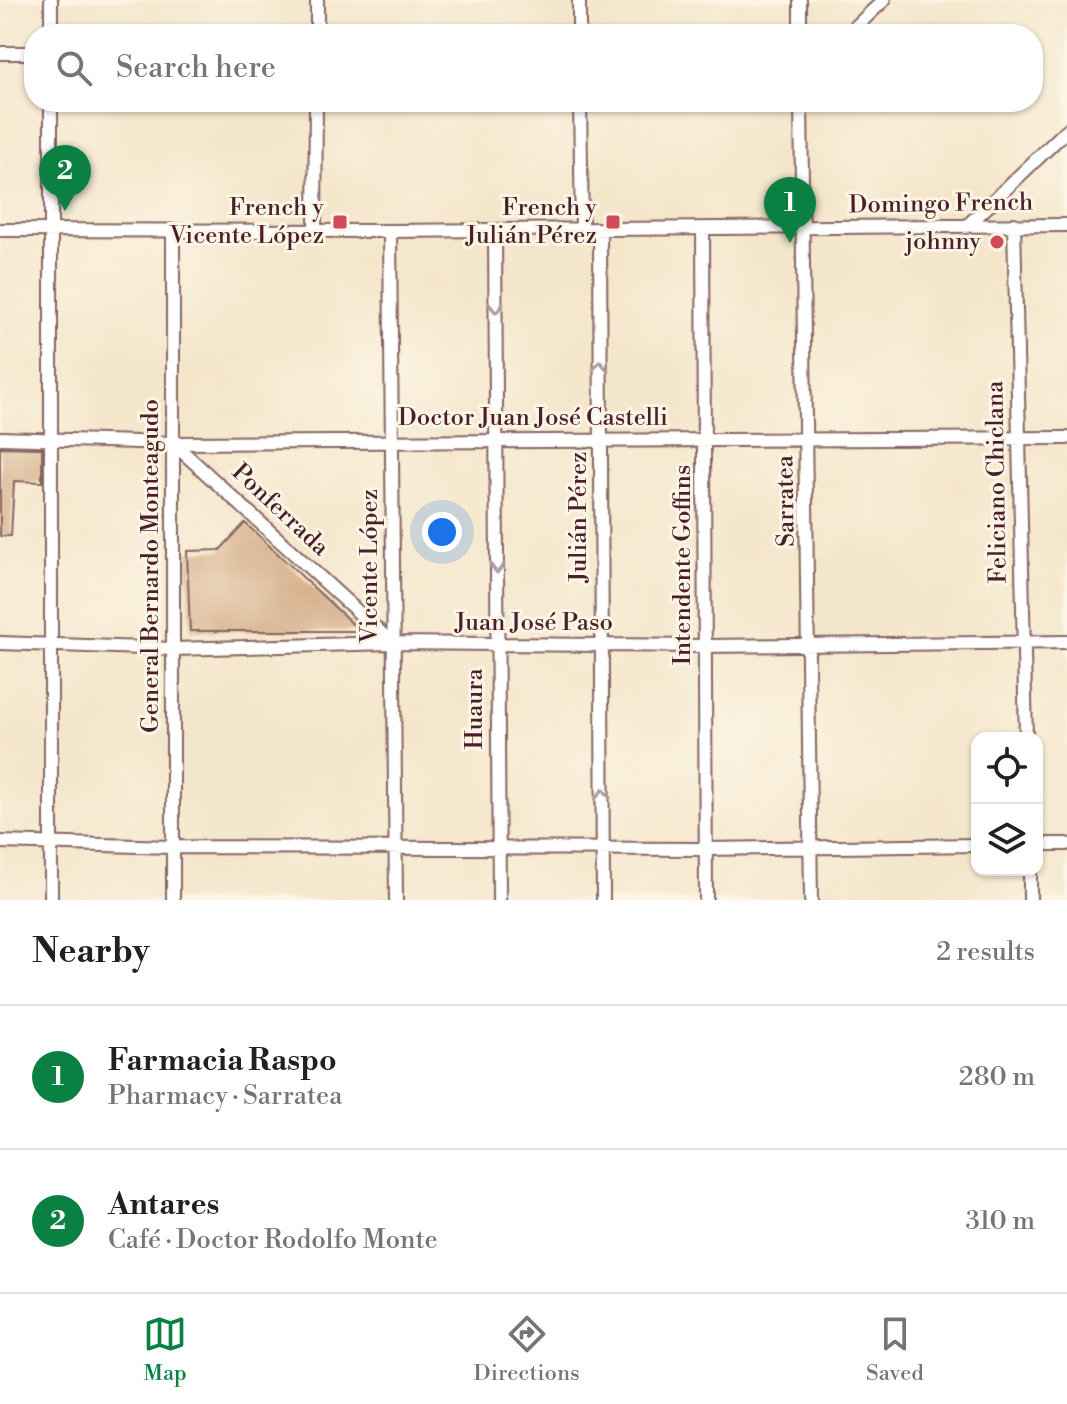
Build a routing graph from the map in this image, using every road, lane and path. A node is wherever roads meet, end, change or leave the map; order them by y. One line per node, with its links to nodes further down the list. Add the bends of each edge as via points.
1 (51, 0): 6 (street)
2 (317, 0): 7 (street)
3 (579, 0): 8 (street)
4 (800, 0): 9 (street)
5 (884, 0): 10 (street)
6 (51, 24)
7 (317, 24)
8 (579, 24)
9 (800, 24)
10 (859, 24)
11 (0, 53): 12 (street)
12 (24, 53)
13 (51, 112): 24 (street)
14 (316, 112): 28 (street)
15 (580, 112): 26 (street)
16 (801, 112): 21 (street, Sarratea)
17 (1067, 130): 20 (street)
18 (1014, 224): 19 (street, Domingo French); 20 (street, Domingo French); 32 (street, Feliciano Chiclana)
19 (1067, 225)
20 (966, 227): 21 (street, Domingo French)
21 (802, 228): 22 (street, Domingo French); 38 (street, Sarratea)
22 (703, 229): 27 (street, Domingo French); 37 (street, Intendente Goffins)
23 (0, 230): 24 (street, Domingo French)
24 (51, 230): 30 (street, Domingo French); 34 (street)
25 (495, 230): 26 (street, Domingo French); 29 (street, Domingo French); 35 (street, Huaura, one-way to 35)
26 (582, 230): 27 (street, Domingo French)
27 (600, 230): 36 (street, Julián Pérez, one-way to 27)
28 (315, 231): 29 (street, Domingo French); 30 (street, Domingo French)
29 (390, 231): 39 (street, Vicente López)
30 (173, 232): 40 (street, General Bernardo Monteagudo)
31 (0, 438): 34 (street, Doctor Juan José Castelli)
32 (1017, 438): 33 (street, Doctor Juan José Castelli); 38 (street, Doctor Juan José Castelli); 41 (street, Feliciano Chiclana)
33 (1067, 438)
34 (53, 439): 40 (street, Doctor Juan José Castelli); 47 (street)
35 (497, 440): 36 (street, Doctor Juan José Castelli); 39 (street, Doctor Juan José Castelli); 48 (street, Huaura, one-way to 48)
36 (600, 440): 37 (street, Doctor Juan José Castelli); 45 (street, Julián Pérez)
37 (704, 440): 38 (street, Doctor Juan José Castelli); 49 (street, Intendente Goffins)
38 (807, 440): 46 (street, Sarratea)
39 (392, 441): 40 (street, Doctor Juan José Castelli); 44 (street, Vicente López)
40 (173, 443): 44 (street, Ponferrada); 50 (street, General Bernardo Monteagudo)
41 (1023, 642): 42 (street, Juan José Paso); 46 (street, Juan José Paso); 51 (street, Feliciano Chiclana)
42 (1067, 642)
43 (0, 643): 47 (street, Juan José Paso)
44 (392, 643): 48 (street, Juan José Paso); 50 (street, Juan José Paso); 58 (street, Vicente López)
45 (601, 645): 48 (street, Juan José Paso); 49 (street, Juan José Paso); 59 (street, Julián Pérez, one-way to 45)
46 (809, 645): 49 (street, Juan José Paso); 62 (street, Sarratea)
47 (53, 646): 50 (street, Juan José Paso); 53 (street)
48 (497, 646): 60 (street, Huaura)
49 (705, 646): 61 (street, Intendente Goffins)
50 (173, 649): 57 (street, General Bernardo Monteagudo)
51 (1026, 732)
52 (0, 842): 53 (street)
53 (51, 844): 57 (street); 64 (street)
54 (1043, 844): 55 (street)
55 (1067, 844)
56 (971, 845): 62 (street)
57 (172, 847): 58 (street); 65 (street, General Bernardo Monteagudo)
58 (396, 847): 60 (street); 66 (street, Vicente López)
59 (603, 847): 60 (street); 61 (street); 68 (street, Julián Pérez)
60 (498, 848): 67 (street, Huaura)
61 (705, 849): 62 (street); 69 (street, Intendente Goffins)
62 (810, 849): 70 (street, Sarratea)
63 (1030, 876): 71 (street)
64 (51, 900)
65 (173, 900)
66 (396, 900)
67 (499, 900)
68 (603, 900)
69 (706, 900)
70 (811, 900)
71 (1030, 900)

